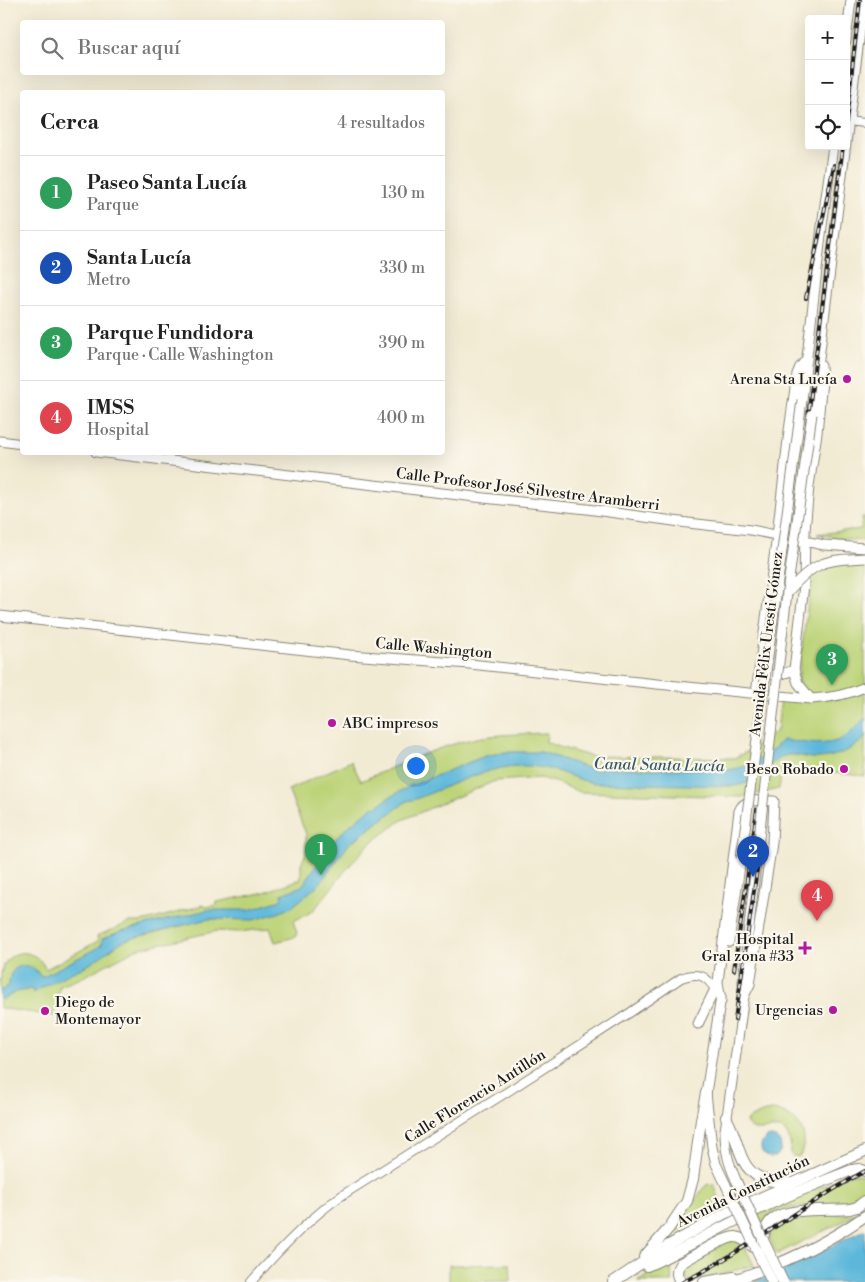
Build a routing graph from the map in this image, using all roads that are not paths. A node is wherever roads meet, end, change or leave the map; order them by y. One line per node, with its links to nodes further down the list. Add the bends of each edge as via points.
1 (851, 0): 3 (main road)
2 (864, 0): 4 (main road, Avenida Félix Uresti Gómez)
3 (849, 15)
4 (863, 20): 5 (main road, Avenida Félix Uresti Gómez)
5 (850, 108)
6 (850, 121): 7 (street)
7 (865, 123)
8 (832, 150): 10 (main road, Avenida Félix Uresti Gómez)
9 (844, 150): 11 (main road, Avenida Félix Uresti Gómez)
10 (807, 359): 15 (main road, via 797,374); 28 (main road, Avenida Félix Uresti Gómez, bridge)
11 (819, 360): 16 (main road, via 823,373); 21 (main road, Avenida Félix Uresti Gómez, bridge)
12 (0, 441): 13 (main road)
13 (20, 444)
14 (121, 455): 17 (main road, Calle Profesor José Silvestre Aramberri, via 587,508)
15 (783, 481): 16 (main road, via 792,490 804,490); 17 (main road)
16 (809, 486): 18 (main road)
17 (777, 535): 18 (main road, Calle Profesor José Silvestre Aramberri); 23 (main road)
18 (805, 541): 19 (main road, Calle Profesor José Silvestre Aramberri); 24 (main road, via 804,585)
19 (865, 548)
20 (865, 558): 21 (main road, bridge, via 827,561 801,577)
21 (787, 593): 29 (main road, Avenida Félix Uresti Gómez, bridge)
22 (0, 616): 26 (main road, Calle Washington, via 350,655)
23 (759, 666): 24 (main road, via 774,676); 26 (main road)
24 (794, 670): 27 (main road, via 798,683)
25 (865, 687): 27 (main road, Calle Washington, via 848,694)
26 (756, 694): 27 (main road, Calle Washington)
27 (811, 699)
28 (719, 984): 29 (main road, via 740,807 747,802 774,801 771,852 750,984); 30 (main road); 31 (main road, Avenida Félix Uresti Gómez, via 721,1001); 42 (street, Calle Florencio Antillón, via 702,976 681,978 333,1201)
29 (744, 996): 32 (main road, Avenida Félix Uresti Gómez)
30 (698, 1024)
31 (706, 1093): 39 (main road, Avenida Félix Uresti Gómez, bridge, via 716,1164); 40 (highway, via 687,1202)
32 (726, 1116): 35 (highway, via 746,1167 766,1180); 38 (main road, Avenida Félix Uresti Gómez, bridge, via 728,1163)
33 (865, 1150): 35 (highway, Avenida Constitución)
34 (865, 1171): 40 (highway, via 852,1170 788,1195 648,1266)
35 (792, 1183): 40 (highway, Avenida Constitución, via 697,1228)
36 (865, 1201): 38 (highway, via 840,1210 785,1214 768,1224)
37 (865, 1216): 41 (highway, via 828,1239)
38 (763, 1240): 48 (highway, Avenida Félix Uresti Gómez, bridge)
39 (756, 1249): 44 (highway, via 741,1239 730,1238 681,1263 677,1276); 47 (highway, Avenida Félix Uresti Gómez, bridge)
40 (632, 1271): 43 (highway, Avenida Constitución)
41 (745, 1276): 45 (highway); 46 (highway)
42 (251, 1282)
43 (614, 1282)
44 (682, 1282)
45 (704, 1282)
46 (728, 1282)
47 (772, 1282)
48 (783, 1282)

